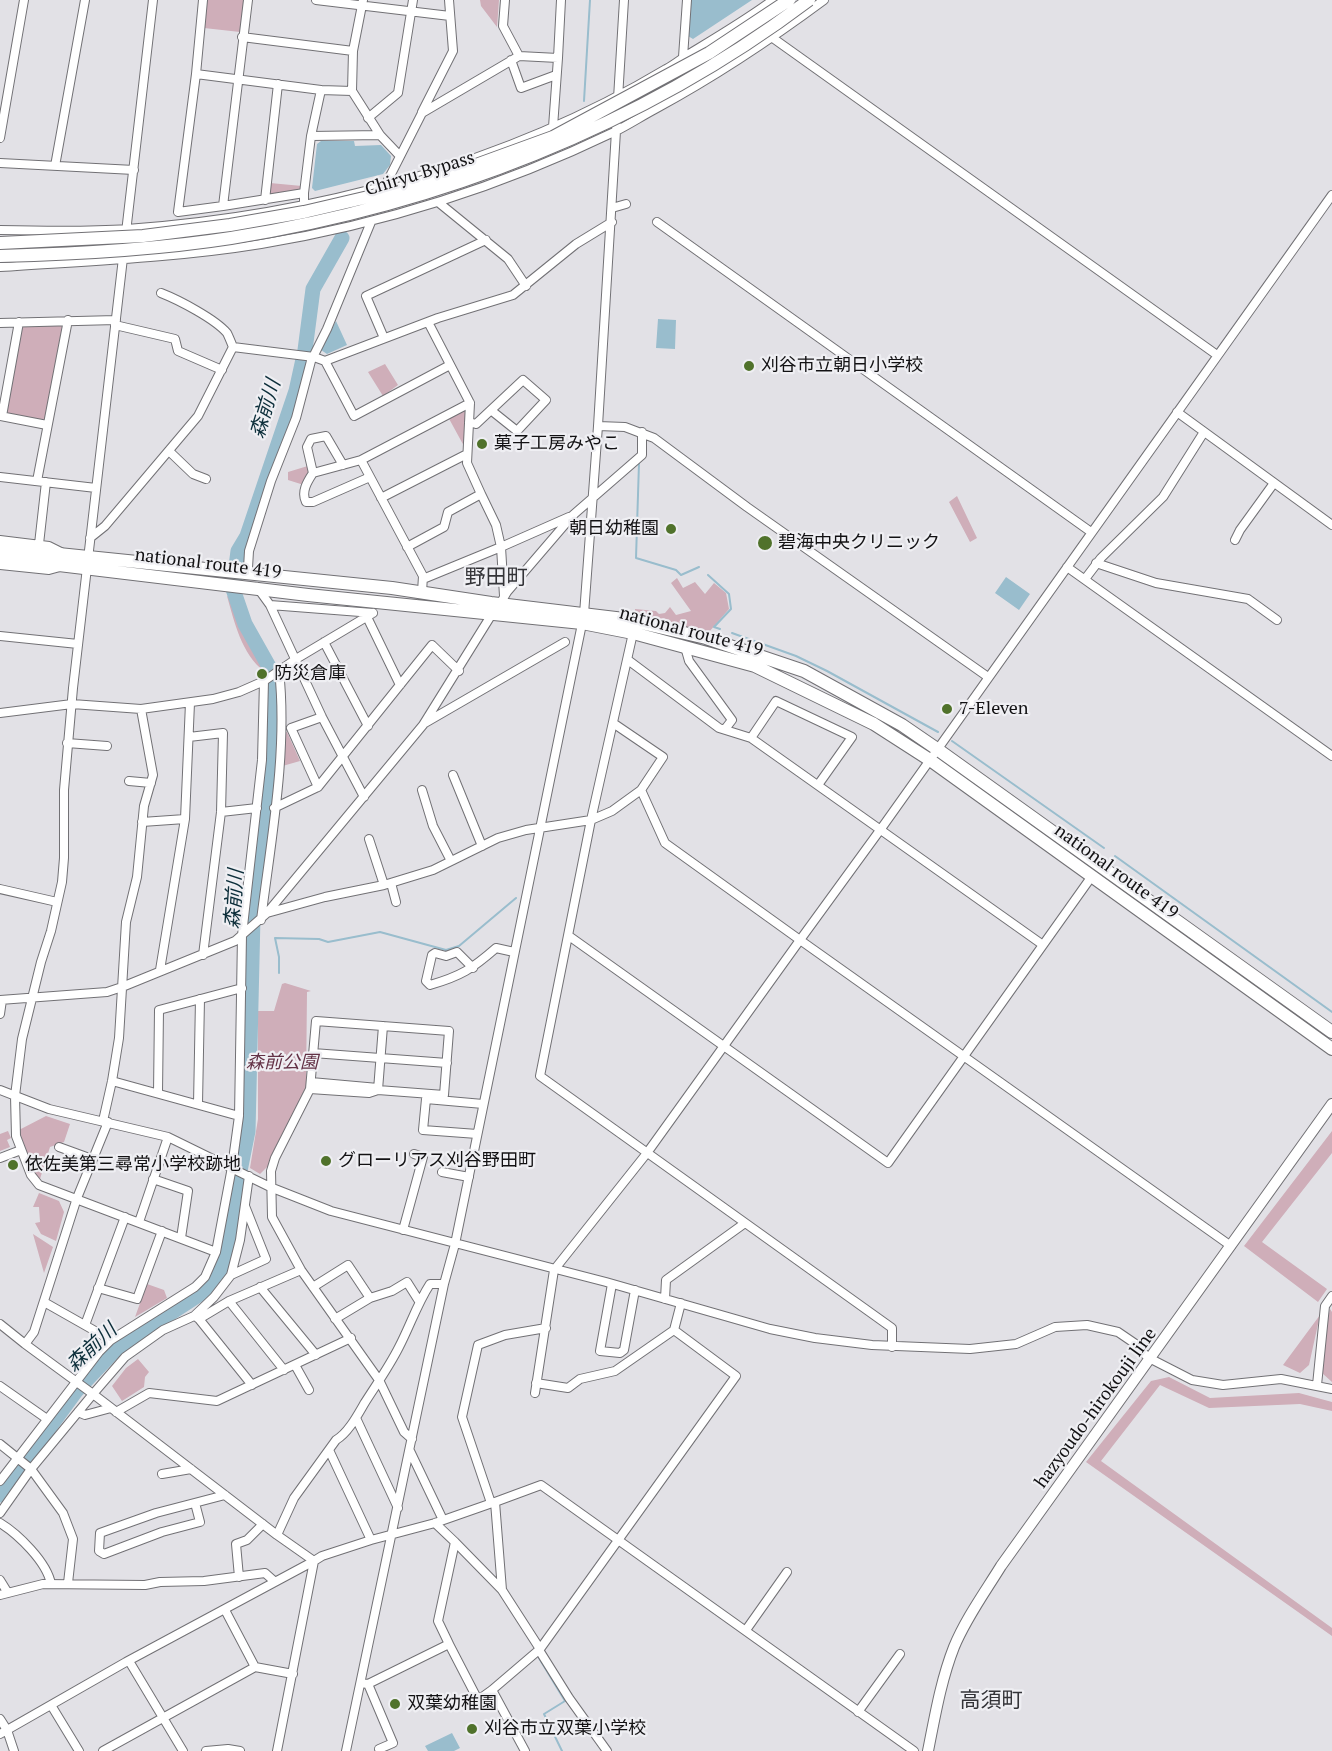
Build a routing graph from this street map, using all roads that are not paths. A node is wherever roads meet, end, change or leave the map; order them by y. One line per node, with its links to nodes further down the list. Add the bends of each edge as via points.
1 (24, 0): 31 (street)
2 (85, 0): 44 (street)
3 (153, 0): 45 (street)
4 (203, 0): 27 (street)
5 (248, 0): 21 (street)
6 (316, 0): 17 (street)
7 (413, 0): 18 (street)
8 (449, 0): 20 (street)
9 (505, 0): 25 (street, via 503,26)
10 (561, 0): 26 (street)
11 (624, 0): 34 (street)
12 (687, 0): 24 (street)
13 (773, 0): 19 (street)
14 (789, 0): 61 (highway, Chiryu Bypass, bridge, via 709,53 553,137 454,173 304,212 230,225 143,236)
15 (809, 0): 62 (highway, Chiryu Bypass, bridge, via 719,63 641,107 460,183 383,206 231,238 98,252)
16 (824, 0): 22 (street)
17 (363, 3): 18 (street); 23 (street)
18 (411, 12): 20 (street); 36 (street, via 398,93)
19 (752, 15): 22 (street); 24 (street)
20 (450, 16): 35 (street, via 453,51)
21 (242, 37): 23 (street); 29 (street)
22 (772, 38): 38 (street, via 658,111); 74 (street)
23 (353, 51): 33 (street)
24 (683, 57): 34 (street)
25 (515, 58): 26 (street); 28 (street, via 521,88); 35 (street)
26 (558, 58): 28 (street)
27 (196, 74): 29 (street); 53 (street, via 178,212)
28 (556, 75): 37 (street)
29 (238, 79): 30 (street); 53 (street)
30 (278, 84): 32 (street); 49 (street)
31 (4, 85): 41 (street)
32 (321, 90): 33 (street); 40 (street)
33 (352, 91): 36 (street)
34 (618, 95): 37 (street); 38 (street)
35 (422, 113): 42 (street)
36 (368, 118): 39 (street)
37 (553, 127): 46 (street, via 447,168)
38 (616, 131): 50 (street, via 550,161); 54 (street)
39 (380, 135): 40 (street); 42 (street)
40 (312, 136): 47 (street)
41 (0, 138)
42 (399, 155): 46 (street)
43 (0, 163): 44 (street)
44 (55, 166): 45 (street)
45 (134, 170): 58 (street)
46 (385, 186): 52 (street)
47 (304, 193): 49 (street); 52 (street)
48 (1332, 195): 74 (street)
49 (265, 200): 53 (street)
50 (438, 202): 55 (street); 60 (street)
51 (626, 204): 54 (street)
52 (304, 205): 58 (street)
53 (223, 206)
54 (612, 208): 56 (street)
55 (371, 222): 63 (street, via 260,244); 75 (street)
56 (612, 222): 65 (street, via 576,244); 85 (street)
57 (657, 222): 104 (street)
58 (127, 229): 59 (street); 63 (street)
59 (0, 230)
60 (486, 240): 65 (street, via 508,259); 72 (street, via 366,296)
61 (0, 243)
62 (0, 256)
63 (123, 259): 64 (street); 69 (street)
64 (0, 267)
65 (525, 286): 70 (street, via 513,295)
66 (161, 293): 73 (street, via 212,322 227,334)
67 (68, 320): 68 (street); 69 (street); 84 (street)
68 (19, 322): 71 (street); 82 (street)
69 (116, 322): 78 (street, via 176,339 178,351); 98 (street)
70 (428, 322): 72 (street); 77 (street)
71 (0, 323)
72 (384, 338): 76 (street)
73 (233, 346): 75 (street); 78 (street)
74 (1218, 355): 81 (street)
75 (311, 357): 76 (street); 118 (street, via 296,418 270,481 249,551)
76 (325, 361): 77 (street, via 354,416)
77 (450, 365): 79 (street)
78 (222, 369): 88 (street, via 198,416)
79 (470, 402): 83 (street); 90 (street)
80 (492, 411): 80 (street, via 523,380 546,400 517,431); 83 (street, via 476,424)
81 (1177, 412): 87 (street); 104 (street)
82 (1, 416): 84 (street)
83 (469, 422): 89 (street)
84 (47, 425): 96 (street)
85 (598, 426): 86 (street); 101 (street)
86 (642, 432): 101 (street, via 642,455); 138 (street)
87 (1204, 432): 97 (street); 115 (street, via 1163,497)
88 (170, 452): 95 (street, via 194,474); 105 (street)
89 (467, 454): 99 (street); 100 (street)
90 (361, 460): 91 (street); 94 (street)
91 (342, 465): 92 (street); 92 (street, via 326,436 311,439 307,447)
92 (313, 473): 94 (street, via 305,485 306,502)
93 (0, 477): 96 (street)
94 (370, 477): 100 (street)
95 (206, 479)
96 (42, 482): 98 (street); 108 (street)
97 (1274, 483): 103 (street); 107 (street)
98 (96, 488): 105 (street)
99 (481, 494): 109 (street, via 448,512 444,527); 110 (street, via 496,525)
100 (381, 498): 109 (street)
101 (593, 499): 102 (street); 126 (street)
102 (573, 515): 110 (street); 124 (street)
103 (1332, 525)
104 (1091, 532): 117 (street)
105 (90, 538): 114 (street)
106 (0, 540): 108 (street)
107 (1235, 540)
108 (39, 544): 113 (street, via 49,546)
109 (407, 547): 119 (street)
110 (501, 547): 119 (street); 124 (street)
111 (0, 548): 113 (highway, national route 419)
112 (0, 558): 113 (highway, national route 419)
113 (67, 560): 114 (highway, national route 419); 116 (street, via 49,570)
114 (88, 563): 118 (highway, national route 419); 121 (highway, national route 419); 132 (street)
115 (1096, 563): 120 (street); 127 (street, via 1156,583 1248,599)
116 (0, 565)
117 (1067, 567): 120 (street); 138 (street)
118 (237, 570): 122 (highway, national route 419)
119 (423, 579): 122 (street)
120 (1085, 579): 155 (street)
121 (257, 587): 123 (street); 124 (highway, national route 419, via 308,595)
122 (422, 592): 124 (highway, national route 419)
123 (270, 605): 125 (street, via 373,613); 134 (street)
124 (499, 605): 126 (highway, national route 419); 137 (street)
125 (367, 617): 130 (street); 140 (street)
126 (583, 618): 128 (highway, national route 419); 154 (highway, national route 419, via 624,619 706,638 804,671 902,724); 173 (street)
127 (1277, 620)
128 (633, 633): 133 (highway, national route 419); 135 (street)
129 (0, 636): 132 (street)
130 (324, 642): 134 (street); 148 (street)
131 (565, 642): 147 (street)
132 (78, 644): 142 (street)
133 (685, 647): 149 (street, via 689,662 732,720); 157 (highway, national route 419, via 755,666 874,724)
134 (296, 659): 136 (street); 145 (street)
135 (628, 660): 146 (street); 149 (street)
136 (279, 670): 139 (street); 167 (street, via 282,700)
137 (459, 671): 140 (street, via 432,645); 147 (street)
138 (988, 677): 154 (street)
139 (264, 681): 141 (street, via 239,692); 166 (street)
140 (400, 685): 148 (street)
141 (190, 703): 143 (street); 150 (street)
142 (72, 704): 143 (street); 144 (street); 152 (street)
143 (141, 709): 160 (street, via 153,775)
144 (0, 713)
145 (322, 717): 156 (street); 162 (street, via 291,728)
146 (613, 723): 164 (street, via 663,757); 170 (street)
147 (423, 725): 165 (street)
148 (368, 726): 156 (street)
149 (725, 729): 151 (street)
150 (189, 737): 168 (street, via 223,733); 169 (street)
151 (751, 738): 161 (street); 161 (street, via 776,701 852,737)
152 (67, 743): 153 (street); 180 (street, via 64,858)
153 (107, 746)
154 (937, 749): 157 (street); 199 (highway, national route 419)
155 (1332, 756)
156 (342, 757): 162 (street); 165 (street)
157 (930, 760): 172 (street); 177 (highway, national route 419)
158 (453, 775): 175 (street)
159 (129, 781): 160 (street)
160 (151, 783): 171 (street)
161 (818, 785): 172 (street)
162 (318, 787): 167 (street)
163 (422, 790): 176 (street)
164 (641, 790): 170 (street, via 612,812); 186 (street, via 665,843)
165 (364, 797): 182 (street)
166 (257, 808): 168 (street); 184 (street)
167 (274, 808): 183 (street)
168 (221, 812): 189 (street)
169 (185, 819): 171 (street); 191 (street)
170 (591, 820): 173 (street); 185 (street)
171 (142, 822): 192 (street, via 137,877 126,922)
172 (880, 828): 186 (street); 187 (street)
173 (540, 829): 175 (street, via 498,838); 188 (street)
174 (369, 839): 178 (street)
175 (482, 846): 176 (street)
176 (451, 861): 178 (street)
177 (1092, 876): 187 (street); 201 (highway, national route 419)
178 (388, 884): 181 (street); 182 (street)
179 (0, 889): 180 (street)
180 (57, 902): 194 (street)
181 (396, 902)
182 (267, 913): 183 (street)
183 (261, 920): 184 (street)
184 (242, 935): 189 (street); 193 (street)
185 (568, 936): 200 (street); 221 (street, via 540,1076)
186 (800, 940): 200 (street); 203 (street)
187 (1043, 945): 203 (street)
188 (514, 952): 190 (street, via 496,948); 213 (street)
189 (203, 955): 191 (street)
190 (473, 968): 190 (street, via 430,985 426,981 435,953 446,956 457,952)
191 (160, 970): 192 (street)
192 (122, 987): 194 (street, via 107,992); 206 (street)
193 (242, 988): 195 (street); 215 (street)
194 (33, 998): 196 (street); 211 (street, via 22,1039)
195 (200, 999): 210 (street, via 159,1010); 212 (street)
196 (1, 1000): 197 (street)
197 (0, 1014)
198 (383, 1026): 202 (street, via 316,1021); 204 (street); 205 (street, via 448,1031)
199 (1332, 1032)
200 (724, 1046): 203 (street, via 888,1163); 221 (street)
201 (1332, 1049)
202 (313, 1053): 204 (street); 207 (street)
203 (964, 1057): 240 (street)
204 (381, 1058): 205 (street); 208 (street)
205 (447, 1063): 208 (street, via 444,1095)
206 (112, 1082): 210 (street); 216 (street)
207 (310, 1086): 208 (street, via 369,1093); 230 (street, via 275,1158)
208 (378, 1089)
209 (0, 1090): 211 (street)
210 (158, 1093): 212 (street)
211 (15, 1096): 216 (street, via 49,1109); 220 (street, via 16,1136)
212 (198, 1104): 215 (street)
213 (483, 1104): 217 (street); 217 (street, via 426,1099 423,1130)
214 (1332, 1104): 240 (main road, hazyoudo-hirokouji line)
215 (239, 1116): 225 (street)
216 (105, 1121): 218 (street); 224 (street)
217 (477, 1134): 228 (street)
218 (168, 1137): 225 (street); 229 (street)
219 (59, 1147): 224 (street)
220 (21, 1150): 223 (street); 231 (street, via 35,1182)
221 (647, 1153): 235 (street); 243 (street)
222 (414, 1154): 236 (street, via 423,1157)
223 (0, 1158)
224 (92, 1159): 231 (street)
225 (232, 1167): 227 (street); 241 (street)
226 (442, 1172): 228 (street)
227 (249, 1176): 230 (street); 232 (street)
228 (469, 1177): 239 (street)
229 (153, 1179): 234 (street); 238 (street, via 188,1191)
230 (270, 1187): 236 (street, via 331,1211); 242 (street, via 272,1217)
231 (77, 1198): 233 (street); 256 (street)
232 (245, 1205): 244 (street); 244 (street, via 266,1259)
233 (124, 1217): 234 (street); 249 (street)
234 (139, 1222): 237 (street)
235 (745, 1223): 253 (street, via 666,1280); 267 (street, via 892,1328)
236 (403, 1230): 239 (street)
237 (162, 1231): 238 (street); 249 (street, via 137,1299)
238 (181, 1238): 241 (street)
239 (454, 1244): 243 (street); 245 (street)
240 (1231, 1246): 269 (main road, hazyoudo-hirokouji line)
241 (216, 1252): 265 (street, via 205,1277 195,1287)
242 (302, 1270): 247 (street); 248 (street)
243 (554, 1270): 246 (street); 262 (street)
244 (231, 1275): 258 (street)
245 (444, 1284): 255 (street, via 430,1284); 284 (street)
246 (612, 1284): 250 (street); 250 (street, via 600,1351 624,1350)
247 (260, 1287): 254 (street); 268 (street)
248 (313, 1287): 252 (street, via 348,1265); 259 (street)
249 (98, 1288): 261 (street)
250 (635, 1290): 253 (street)
251 (1332, 1296): 275 (street, via 1325,1306)
252 (370, 1298): 255 (street, via 407,1282); 259 (street)
253 (665, 1299): 257 (street)
254 (229, 1301): 258 (street); 271 (street)
255 (419, 1301): 272 (street)
256 (44, 1302): 261 (street); 266 (street, via 34,1332)
257 (681, 1303): 263 (street); 267 (street, via 770,1329)
258 (197, 1317): 274 (street); 279 (street, via 163,1330 125,1357)
259 (335, 1319): 264 (street)
260 (0, 1324): 266 (street)
261 (85, 1325): 265 (street)
262 (546, 1328): 263 (street, via 536,1388 568,1388 580,1379 615,1371); 294 (street, via 505,1335 478,1345 462,1417)
263 (674, 1330): 303 (street, via 736,1376)
264 (351, 1338): 268 (street); 272 (street)
265 (111, 1340): 273 (street)
266 (25, 1344): 273 (street)
267 (892, 1347): 269 (street, via 994,1347 1025,1341 1055,1327 1087,1325 1118,1332)
268 (316, 1355): 270 (street)
269 (1151, 1359): 275 (street, via 1192,1380 1223,1385 1281,1379); 342 (main road, hazyoudo-hirokouji line, via 970,1614 942,1684)
270 (295, 1365): 271 (street); 278 (street)
271 (284, 1370): 274 (street)
272 (379, 1380): 282 (street); 284 (street, via 404,1432)
273 (76, 1382): 279 (street); 283 (street)
274 (252, 1385): 280 (street, via 218,1401 149,1393)
275 (1317, 1385): 277 (street)
276 (0, 1386): 283 (street)
277 (1332, 1389)
278 (309, 1390)
279 (93, 1394): 280 (street); 281 (street)
280 (114, 1410): 281 (street, via 85,1415); 290 (street)
281 (78, 1412): 289 (street)
282 (356, 1418): 286 (street); 296 (street)
283 (47, 1419): 288 (street)
284 (412, 1439): 287 (street)
285 (0, 1444): 288 (street)
286 (329, 1450): 302 (street, via 294,1497); 304 (street)
287 (410, 1451): 296 (street); 298 (street)
288 (18, 1457): 289 (street); 292 (street)
289 (31, 1468): 297 (street); 311 (street, via 63,1513 73,1539)
290 (191, 1469): 291 (street); 293 (street)
291 (162, 1474)
292 (0, 1481)
293 (225, 1495): 295 (street); 300 (street)
294 (493, 1502): 298 (street); 303 (street, via 541,1485); 313 (street)
295 (195, 1503): 295 (street, via 100,1533 99,1551 104,1554 200,1522)
296 (398, 1508): 301 (street)
297 (0, 1513)
298 (439, 1522): 301 (street); 305 (street)
299 (0, 1523): 312 (street, via 15,1532 49,1573)
300 (263, 1524): 302 (street); 308 (street, via 247,1540 236,1544)
301 (393, 1534): 304 (street); 323 (street)
302 (277, 1535): 306 (street)
303 (620, 1539): 316 (street); 318 (street)
304 (370, 1540): 306 (street)
305 (455, 1542): 313 (street); 317 (street, via 438,1621)
306 (314, 1561): 310 (street); 322 (street)
307 (786, 1572): 316 (street)
308 (239, 1577): 310 (street, via 265,1573); 311 (street, via 145,1585)
309 (0, 1580): 314 (street)
310 (274, 1581): 315 (street)
311 (68, 1583): 312 (street)
312 (51, 1584): 314 (street)
313 (502, 1590): 318 (street)
314 (4, 1594)
315 (225, 1610): 320 (street); 321 (street)
316 (746, 1630): 326 (street)
317 (449, 1644): 323 (street); 324 (street, via 477,1700)
318 (540, 1650): 324 (street); 340 (street)
319 (900, 1654): 326 (street)
320 (129, 1660): 325 (street); 327 (street)
321 (255, 1666): 322 (street); 327 (street)
322 (293, 1674): 337 (street)
323 (365, 1683): 330 (street, via 393,1743); 338 (street)
324 (492, 1690): 339 (street)
325 (51, 1705): 329 (street); 332 (street)
326 (858, 1712): 341 (street)
327 (162, 1718): 333 (street); 334 (street)
328 (0, 1719): 329 (street)
329 (4, 1732): 331 (street)
330 (379, 1749)
331 (14, 1751)
332 (79, 1751)
333 (104, 1751)
334 (183, 1751)
335 (206, 1751): 336 (street)
336 (240, 1751)
337 (277, 1751)
338 (346, 1751)
339 (525, 1751)
340 (607, 1751)
341 (914, 1751)
342 (928, 1751)

